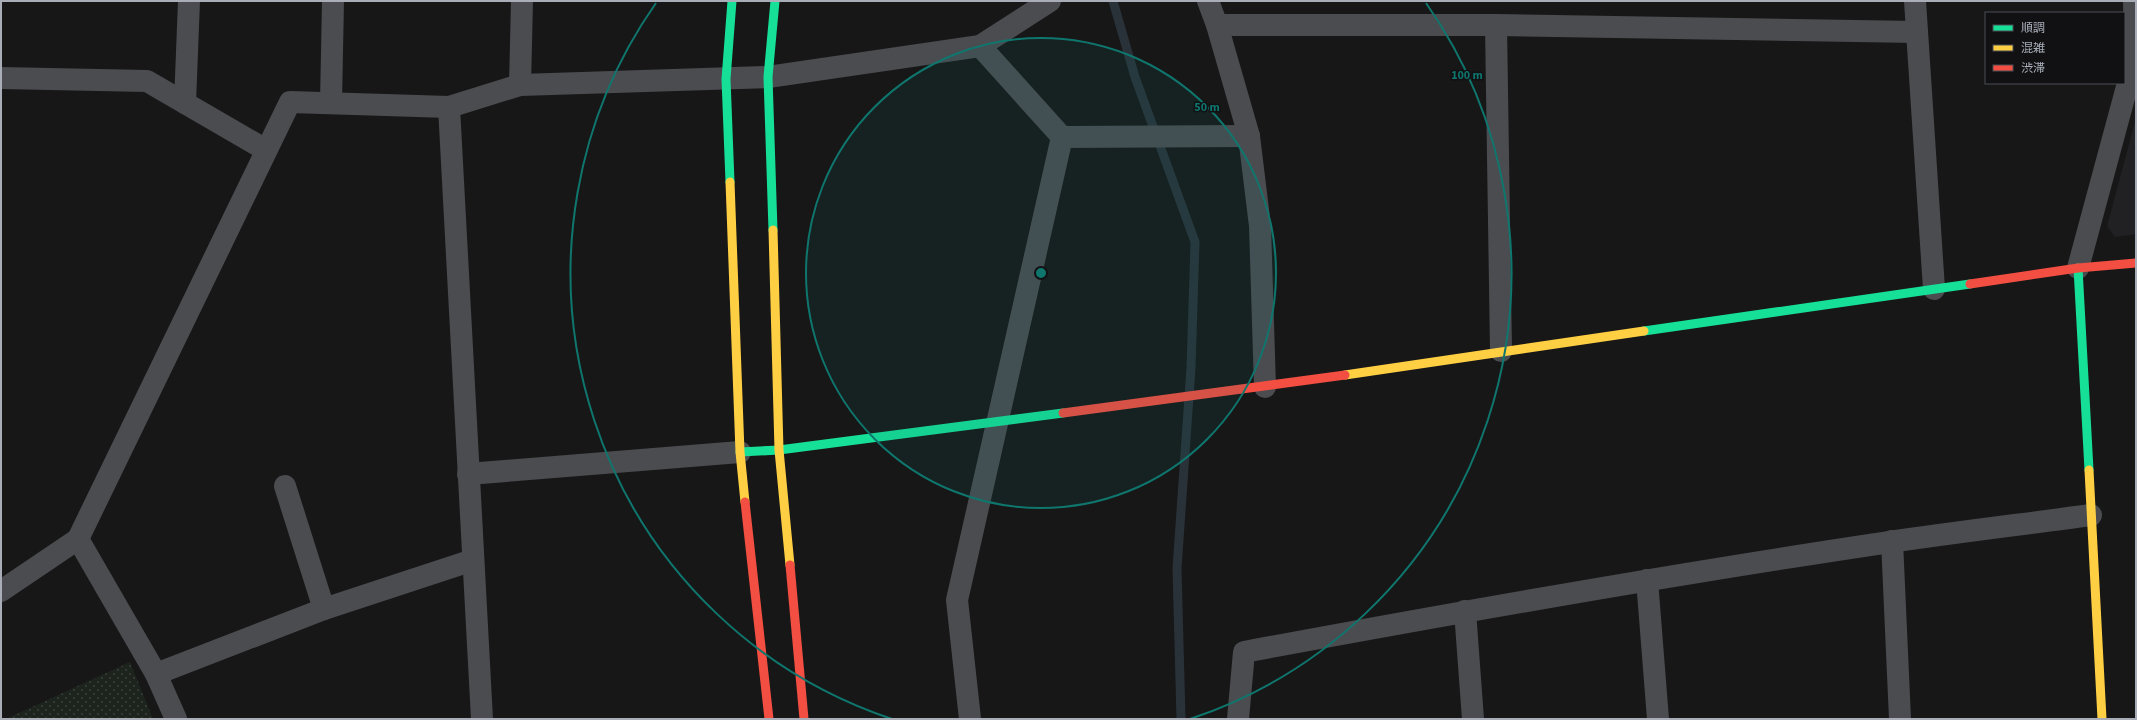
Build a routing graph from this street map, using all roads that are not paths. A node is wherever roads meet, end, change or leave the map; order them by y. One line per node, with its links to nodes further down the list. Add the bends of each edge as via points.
1 (189, 1): 18 (street)
2 (333, 1): 19 (street)
3 (522, 1): 17 (street)
4 (732, 1): 16 (street)
5 (775, 1): 14 (street)
6 (1050, 1): 13 (street)
7 (1208, 1): 10 (street)
8 (1915, 1): 12 (street)
9 (2134, 1): 25 (street, via 2136,57)
10 (1217, 25): 11 (street); 21 (street)
11 (1496, 25): 12 (street); 27 (street)
12 (1917, 32): 26 (street)
13 (980, 46): 14 (street); 22 (street)
14 (768, 77): 16 (street); 30 (street)
15 (1, 78): 18 (street, via 147,81)
16 (726, 79): 17 (street); 31 (street)
17 (520, 85): 20 (street)
18 (185, 103): 23 (street)
19 (331, 103): 20 (street); 23 (street, via 290,102)
20 (449, 107): 32 (street)
21 (1249, 136): 22 (street); 28 (street, via 1260,226)
22 (1062, 137): 29 (street)
23 (266, 150): 35 (street)
24 (2136, 263): 25 (street)
25 (2078, 268): 26 (street); 34 (street)
26 (1934, 289): 27 (street)
27 (1501, 351): 28 (street)
28 (1265, 387): 29 (street)
29 (998, 422): 30 (street); 47 (street, via 957,600)
30 (779, 450): 31 (street); 46 (street)
31 (740, 452): 32 (street); 45 (street)
32 (468, 474): 37 (street)
33 (285, 486): 40 (street)
34 (2092, 515): 36 (street); 52 (street)
35 (78, 539): 39 (street); 42 (street)
36 (1892, 541): 38 (street); 51 (street)
37 (473, 560): 40 (street); 44 (street)
38 (1647, 580): 41 (street); 50 (street)
39 (1, 591)
40 (324, 609): 42 (street)
41 (1465, 611): 48 (street, via 1244,652); 49 (street)
42 (156, 674): 43 (street)
43 (176, 719)
44 (482, 719)
45 (769, 719)
46 (804, 719)
47 (970, 719)
48 (1238, 719)
49 (1473, 719)
50 (1658, 719)
51 (1900, 719)
52 (2102, 719)

